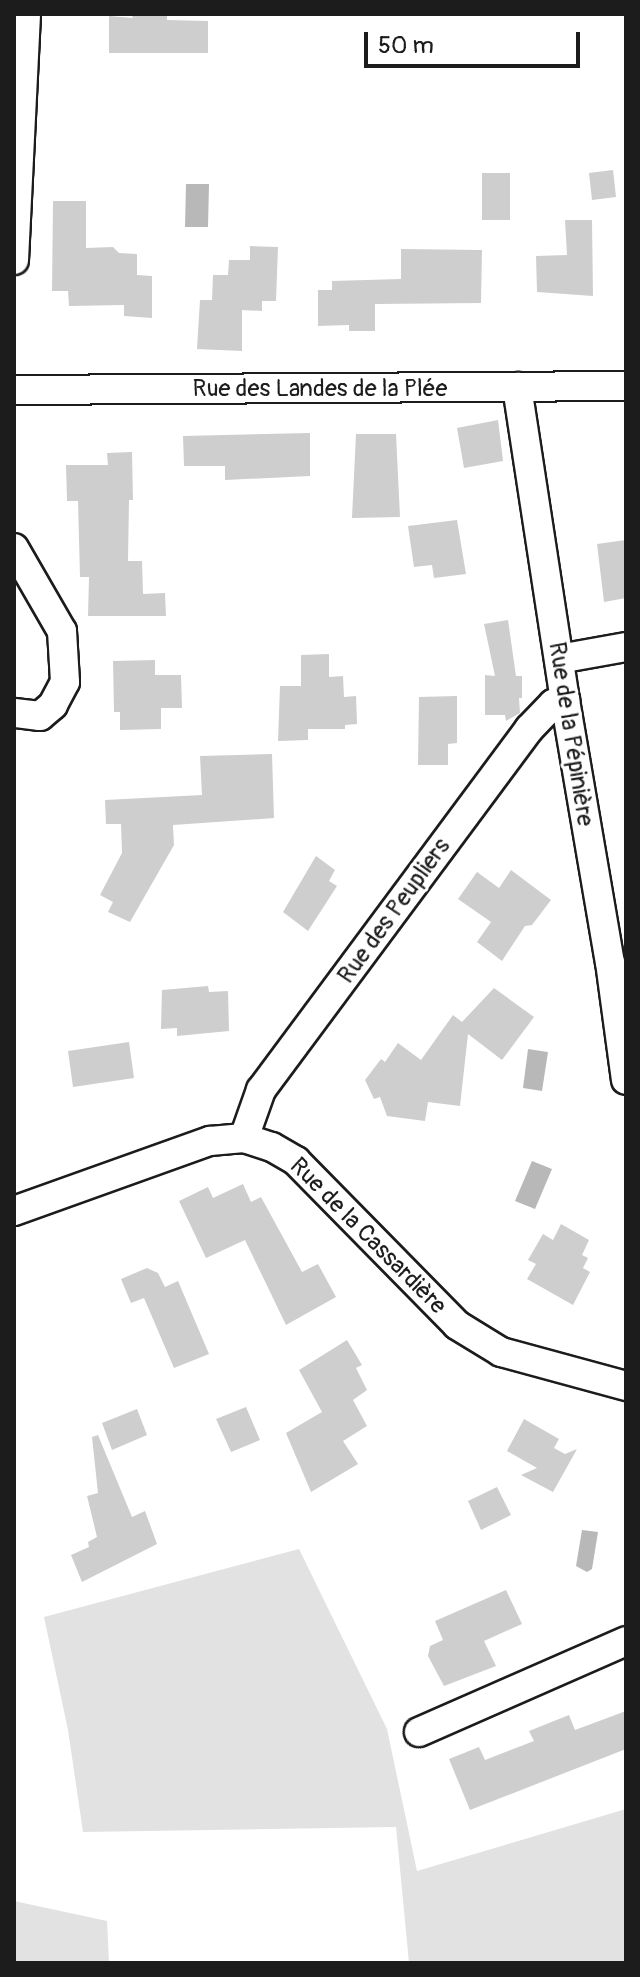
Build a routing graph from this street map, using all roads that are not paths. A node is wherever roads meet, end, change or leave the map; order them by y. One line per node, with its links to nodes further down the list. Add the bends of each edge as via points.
1 (26, 14): 2 (street)
2 (14, 260)
3 (626, 386): 4 (street, Rue des Landes de la Plée)
4 (517, 387): 5 (street, Rue des Landes de la Plée); 8 (street, Rue de la Pépinière)
5 (14, 390)
6 (14, 548): 10 (street, via 62,631 65,682 40,716)
7 (626, 647): 8 (street)
8 (559, 659): 9 (street, Rue de la Pépinière)
9 (565, 700): 11 (street, Rue de la Pépinière); 12 (street, Rue des Peupliers, via 553,704 529,729 261,1090)
10 (14, 713)
11 (626, 1080)
12 (244, 1138): 13 (street, Rue de la Cassardière, via 210,1141); 14 (street, Rue de la Cassardière, via 296,1161 457,1325 501,1352)
13 (14, 1211)
14 (626, 1386)
15 (626, 1641): 16 (street)
16 (419, 1732)

